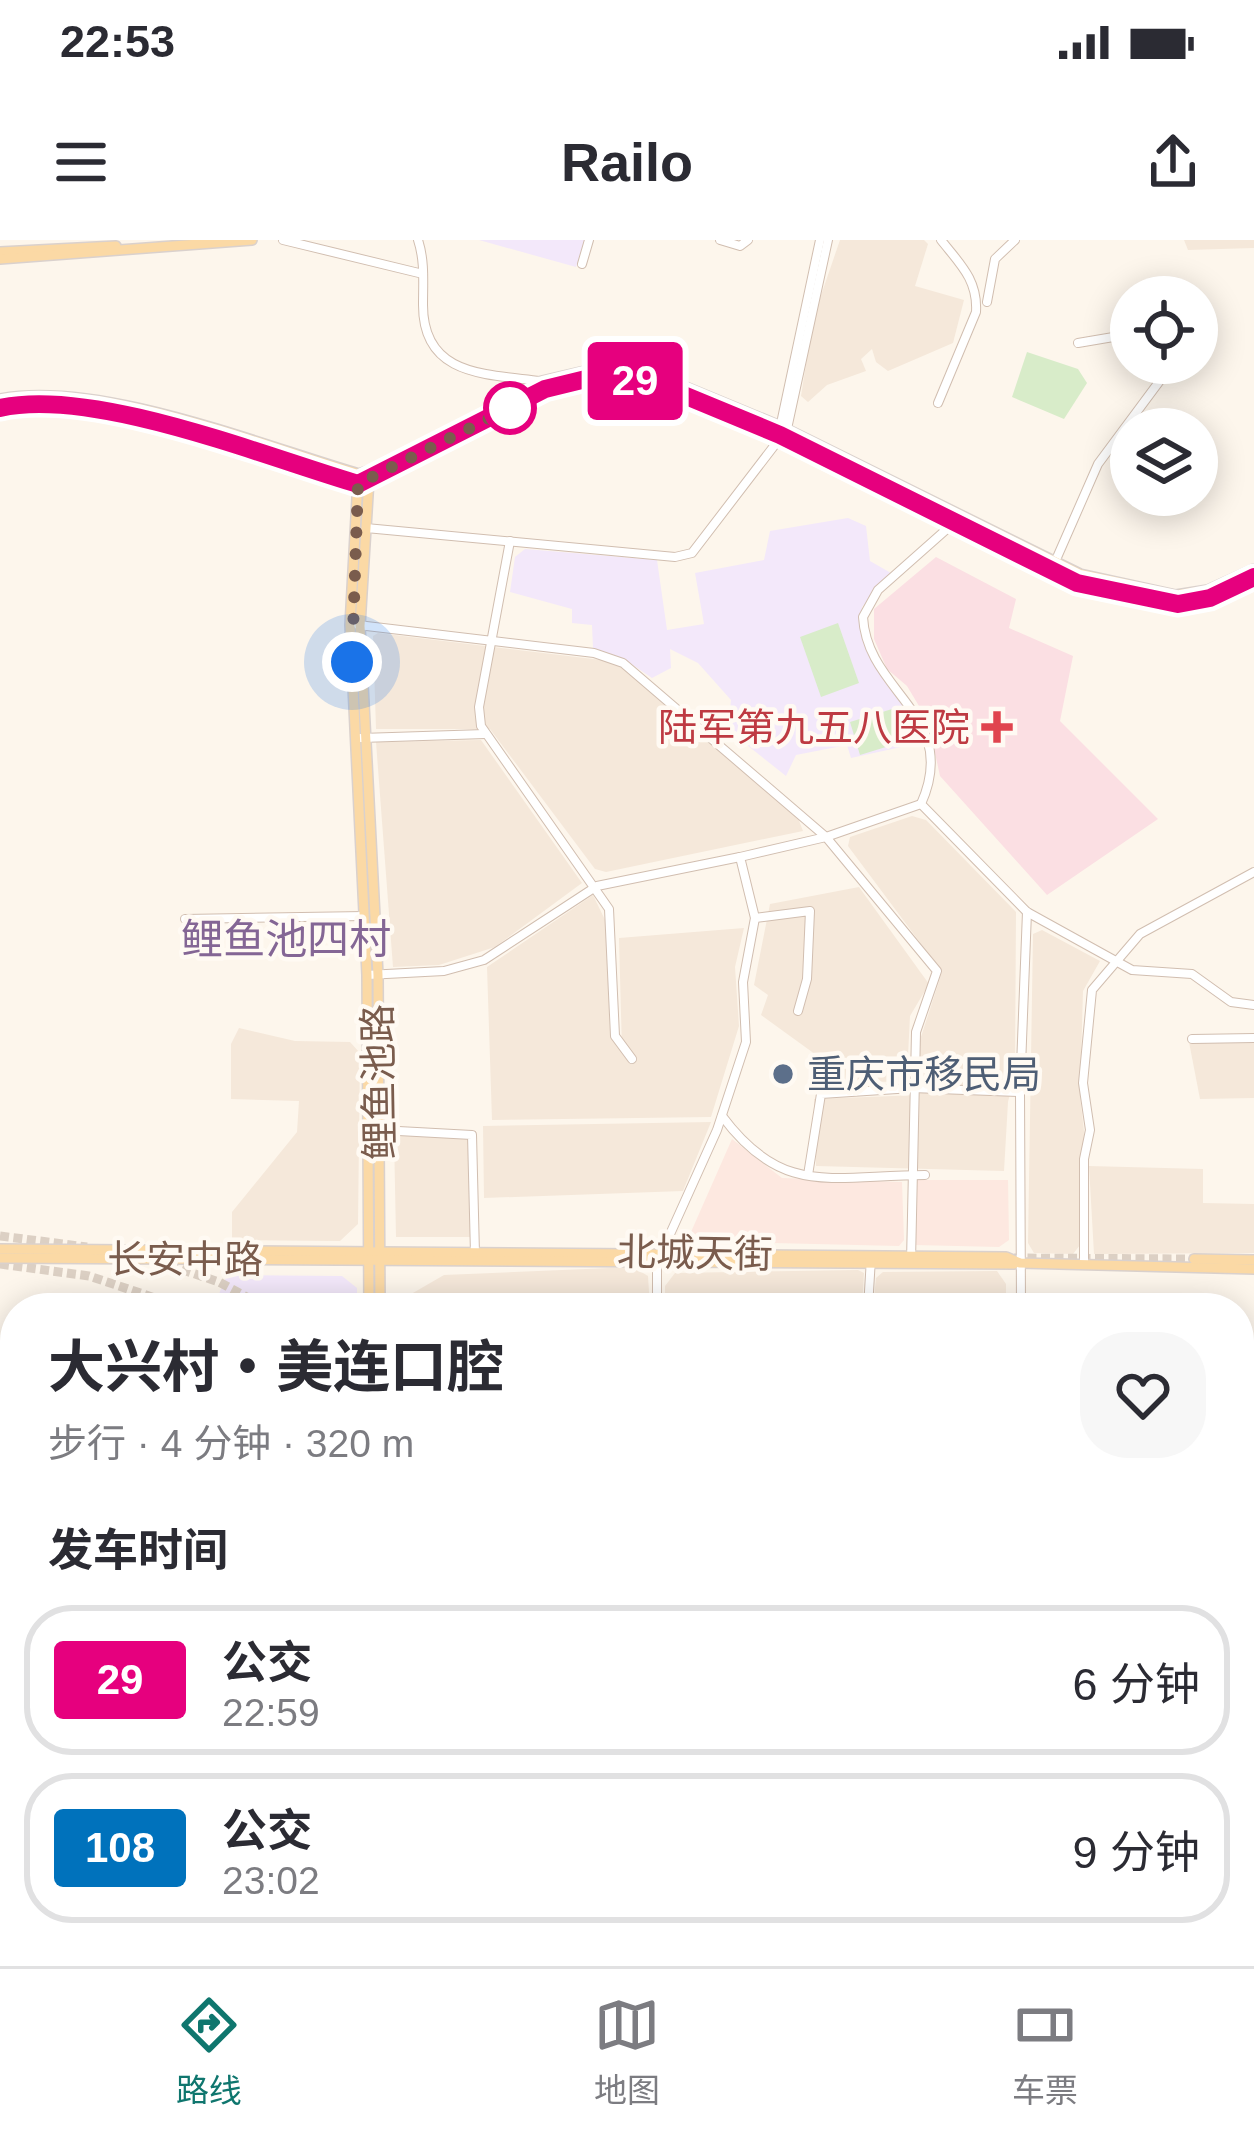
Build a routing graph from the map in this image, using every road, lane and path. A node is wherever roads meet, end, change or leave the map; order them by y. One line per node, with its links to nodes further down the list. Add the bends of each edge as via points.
1 (212, 240): 11 (main road)
2 (252, 240): 11 (main road)
3 (284, 240): 13 (street)
4 (418, 240): 13 (street)
5 (589, 240): 12 (street)
6 (719, 240): 7 (street)
7 (748, 240)
8 (824, 240): 21 (street)
9 (941, 240): 20 (street, via 976,284 977,301)
10 (1015, 240): 14 (street, via 995,259)
11 (0, 256)
12 (582, 264)
13 (423, 274): 17 (street, via 423,329 442,356 463,368)
14 (987, 302)
15 (1110, 338): 16 (street)
16 (1078, 343)
17 (542, 382): 21 (main road, via 585,371 636,374); 22 (main road)
18 (1157, 384): 26 (street, via 1098,464)
19 (0, 403): 22 (main road, via 93,399)
20 (938, 403)
21 (782, 430): 22 (main road, via 653,384 586,379 545,389); 23 (main road); 25 (street, via 687,555)
22 (364, 479): 24 (main road, 鲤鱼池路); 28 (main road, 鲤鱼池路)
23 (958, 519): 26 (main road); 27 (main road, via 1077,583 1148,601 1203,600); 32 (street, via 878,590 863,617 878,668 924,725 930,775)
24 (366, 528): 25 (street); 28 (main road, 鲤鱼池路)
25 (510, 542): 29 (street)
26 (1055, 562): 27 (main road, via 1176,595)
27 (1254, 573)
28 (355, 625): 29 (street); 31 (main road, 鲤鱼池路)
29 (490, 640): 30 (street, via 478,707); 33 (street, via 594,653 634,669)
30 (485, 734): 31 (street); 36 (street)
31 (360, 738): 38 (main road, 鲤鱼池路); 42 (main road, 鲤鱼池路)
32 (921, 804): 33 (street); 37 (street)
33 (826, 837): 34 (street); 48 (street, via 937,971 916,1032)
34 (740, 857): 36 (street); 39 (street)
35 (1254, 872): 41 (street, via 1150,926)
36 (596, 886): 42 (street, via 484,959 445,971); 47 (street, via 612,925 615,1036)
37 (1027, 912): 41 (street); 49 (street)
38 (364, 916): 40 (street); 42 (main road, 鲤鱼池路)
39 (755, 918): 44 (street, via 810,911); 50 (street, via 743,982 746,1042)
40 (185, 919)
41 (1113, 961): 43 (street, via 1149,974 1192,974 1231,1002); 65 (street, via 1091,997)
42 (373, 975): 51 (main road, 鲤鱼池路); 56 (main road, 鲤鱼池路)
43 (1254, 1005)
44 (798, 1011)
45 (1254, 1038): 46 (street)
46 (1192, 1039)
47 (632, 1059)
48 (912, 1088): 49 (street); 52 (street, via 818,1096); 53 (street)
49 (1019, 1092): 64 (street)
50 (722, 1116): 52 (street, via 769,1166); 59 (street)
51 (380, 1130): 56 (main road, 鲤鱼池路); 57 (street, via 472,1135)
52 (808, 1175): 53 (street)
53 (910, 1175): 54 (street); 63 (street)
54 (925, 1175)
55 (0, 1249): 56 (main road, 长安中路)
56 (375, 1255): 57 (main road, 北城天街); 58 (main road, 长安中路); 67 (main road); 68 (main road)
57 (475, 1256): 59 (main road, 北城天街)
58 (0, 1258)
59 (660, 1258): 62 (main road, 北城天街); 69 (street)
60 (1194, 1259): 61 (main road)
61 (1254, 1260)
62 (872, 1261): 63 (main road, 北城天街); 70 (street)
63 (911, 1261): 64 (main road, 北城天街)
64 (1020, 1263): 65 (main road, 北城天街); 71 (street)
65 (1084, 1263): 66 (main road, 北城天街)
66 (1254, 1269)
67 (371, 1293)
68 (379, 1293)
69 (658, 1293)
70 (869, 1293)
71 (1021, 1293)

